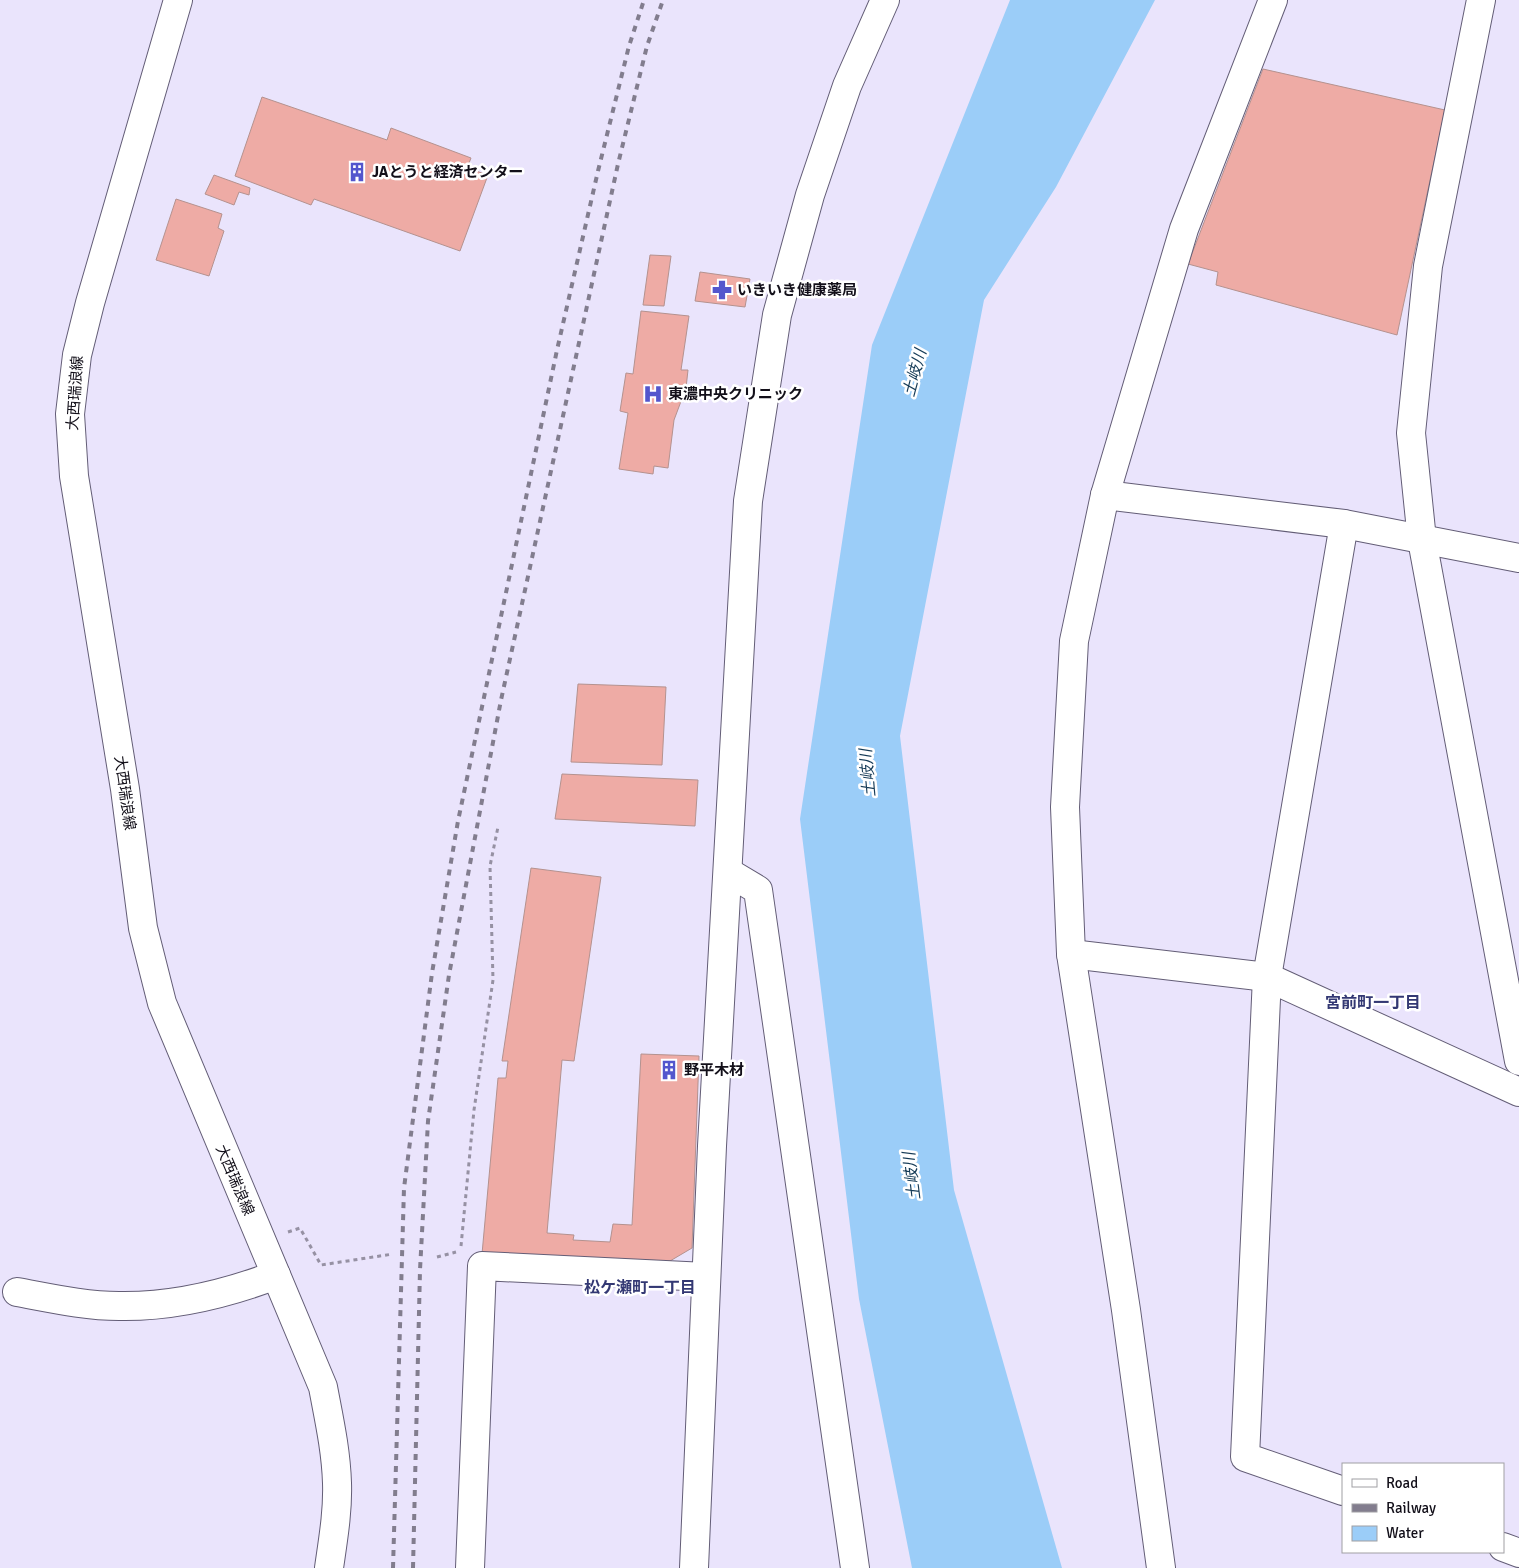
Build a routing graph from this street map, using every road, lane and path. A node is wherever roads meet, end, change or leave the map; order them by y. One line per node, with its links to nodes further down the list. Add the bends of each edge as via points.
1 (178, 0): 15 (street, 大西瑞浪線, via 77,355 70,414 74,476 125,789 143,928 162,1003)
2 (885, 0): 10 (street, via 844,95 810,195 777,315 748,501)
3 (1272, 0): 5 (street, via 1184,230)
4 (1482, 0): 7 (street, via 1428,266 1411,433)
5 (1105, 494): 6 (street); 11 (street, via 1074,641 1064,807)
6 (1344, 524): 7 (street); 12 (street)
7 (1422, 540): 8 (street); 13 (street)
8 (1519, 558)
9 (498, 827): 16 (path, via 490,866 493,980 474,1110)
10 (728, 872): 19 (street); 27 (street, via 758,890)
11 (1071, 954): 12 (street); 28 (street, via 1126,1310)
12 (1267, 977): 14 (street); 21 (street, via 1245,1458)
13 (1519, 1061)
14 (1519, 1092)
15 (261, 1241): 17 (path, via 300,1228 321,1265); 18 (street, 大西瑞浪線)
16 (461, 1251)
17 (393, 1254)
18 (276, 1275): 20 (street, via 251,1284 158,1305 86,1304); 24 (street, 大西瑞浪線, via 323,1387 333,1436 337,1484)
19 (706, 1277): 25 (street, via 482,1266); 26 (street)
20 (17, 1292)
21 (1342, 1492)
22 (1504, 1547): 23 (street)
23 (1519, 1553)
24 (328, 1568)
25 (470, 1568)
26 (694, 1568)
27 (856, 1568)
28 (1161, 1568)

